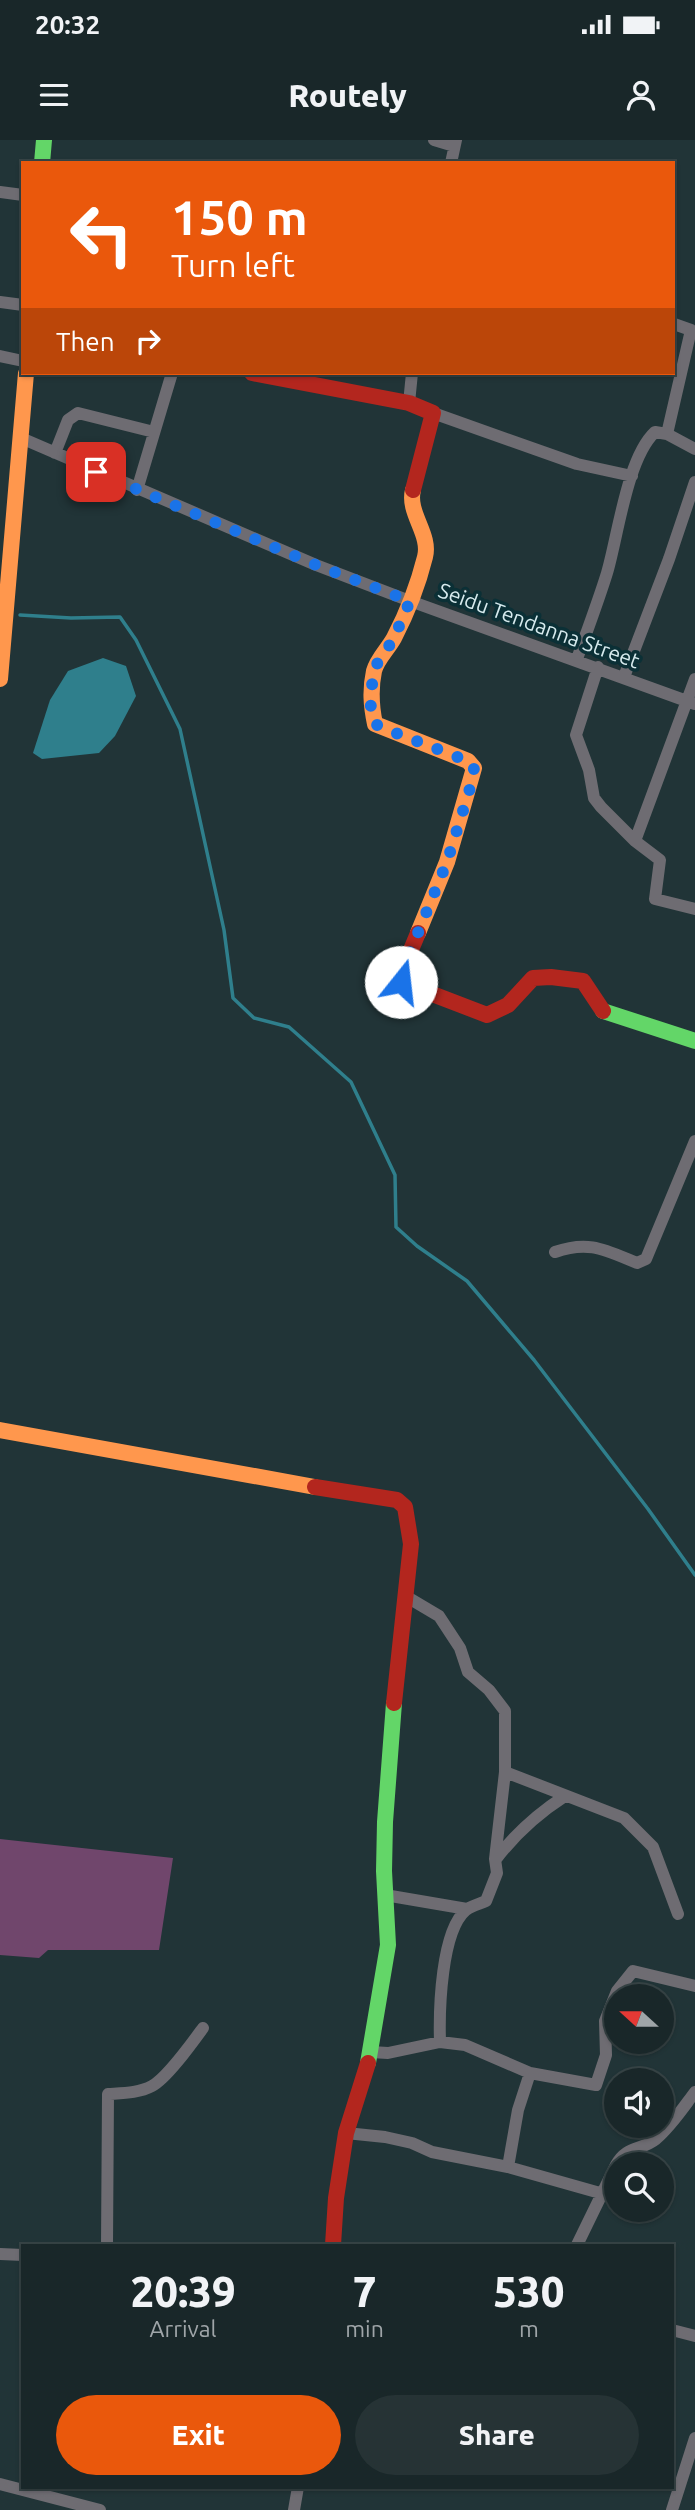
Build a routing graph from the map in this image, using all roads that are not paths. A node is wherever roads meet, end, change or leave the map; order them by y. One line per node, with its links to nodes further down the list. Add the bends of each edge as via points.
1 (44, 140): 4 (street)
2 (434, 140): 3 (street)
3 (455, 143): 5 (street)
4 (42, 161)
5 (451, 161)
6 (0, 192): 7 (street)
7 (21, 195)
8 (0, 302): 9 (street)
9 (21, 306)
10 (693, 323): 11 (street); 21 (street)
11 (675, 324)
12 (0, 356): 13 (street)
13 (21, 360)
14 (26, 375): 22 (street)
15 (171, 375): 20 (street)
16 (262, 375): 18 (street)
17 (412, 375): 18 (street)
18 (409, 403): 19 (street)
19 (433, 413): 25 (street, via 577,464); 28 (street, via 410,500 426,554)
20 (154, 432): 24 (street, via 78,413 68,420); 27 (street)
21 (667, 434): 23 (street); 25 (street, via 655,432 647,440)
22 (21, 438): 24 (street, Seidu Tendanna Street); 32 (street)
23 (695, 449)
24 (55, 453): 27 (street, Seidu Tendanna Street)
25 (632, 476): 29 (street, via 607,573)
26 (695, 482): 31 (street)
27 (137, 490): 28 (street, Seidu Tendanna Street)
28 (410, 601): 29 (street, Seidu Tendanna Street); 37 (street, via 375,667 372,719 388,730 468,761 474,768 447,862 401,982 487,1015 509,1006 533,978 583,981 605,1013)
29 (577, 659): 30 (street, Seidu Tendanna Street)
30 (598, 667): 31 (street, Seidu Tendanna Street); 35 (street, via 576,735 594,798)
31 (624, 677): 34 (street, Seidu Tendanna Street)
32 (0, 679)
33 (695, 680): 34 (street)
34 (691, 703): 35 (street)
35 (635, 841): 36 (street, via 660,860 655,899)
36 (695, 909)
37 (695, 1041)
38 (695, 1141): 39 (street)
39 (691, 1167): 40 (street, via 646,1259 637,1263 596,1246 574,1245)
40 (555, 1252)
41 (0, 1430): 42 (street, via 397,1500 404,1507 411,1544)
42 (407, 1597): 43 (street, via 439,1616 460,1648 468,1672 505,1712); 46 (street, via 391,1732)
43 (505, 1772): 44 (street); 45 (street)
44 (565, 1796): 45 (street, via 517,1832); 48 (street, via 624,1818 647,1839)
45 (495, 1859): 47 (street, via 497,1873 486,1901)
46 (385, 1895): 47 (street); 52 (street, via 388,1945)
47 (467, 1909): 51 (street, via 452,1929 447,1950)
48 (678, 1914)
49 (695, 1986): 53 (street, via 632,1970 605,2021 606,2055 596,2085)
50 (203, 2028): 60 (street, via 163,2079 133,2092 108,2094)
51 (440, 2042): 52 (street); 53 (street, via 465,2045)
52 (371, 2052): 55 (street)
53 (530, 2073): 57 (street)
54 (695, 2092): 56 (street, via 654,2141)
55 (346, 2133): 57 (street, via 385,2137); 61 (street)
56 (625, 2152)
57 (508, 2167): 59 (street)
58 (604, 2186): 59 (street)
59 (600, 2193): 62 (street)
60 (107, 2244)
61 (333, 2244)
62 (577, 2244)
63 (0, 2254): 64 (street)
64 (21, 2255)
65 (674, 2331): 66 (street)
66 (695, 2336)
67 (695, 2438): 69 (street)
68 (674, 2463): 69 (street)
69 (685, 2469): 74 (street)
70 (0, 2484): 72 (street)
71 (298, 2489): 73 (street)
72 (100, 2510)
73 (294, 2510)
74 (672, 2510)

